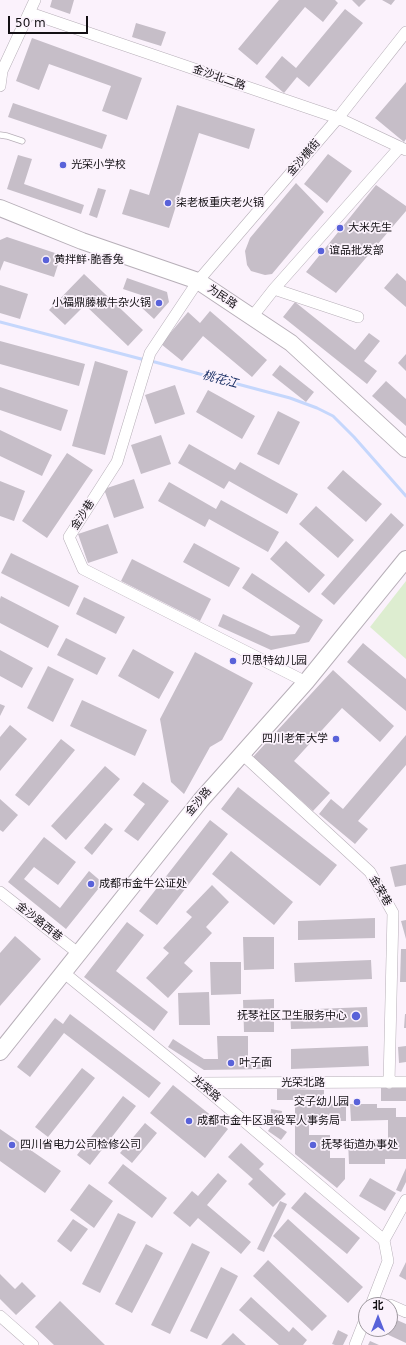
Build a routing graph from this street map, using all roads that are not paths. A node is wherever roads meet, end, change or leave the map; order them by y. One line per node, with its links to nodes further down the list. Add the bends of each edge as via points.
1 (35, 0): 2 (street)
2 (30, 13): 4 (street, via 2,72); 5 (street, 金沙北二路)
3 (406, 32): 5 (street, 金沙横街)
4 (0, 86)
5 (338, 118): 8 (street, 金沙北二路); 10 (street, 金沙横街)
6 (0, 135): 7 (lane)
7 (22, 141)
8 (403, 148): 11 (street)
9 (0, 208): 10 (street, 为民路, via 82,241)
10 (198, 281): 13 (street, 为民路); 16 (street, 金沙巷, via 150,354 118,462 69,537 83,569)
11 (274, 289): 12 (street); 13 (street)
12 (358, 316)
13 (252, 317): 14 (street, 为民路, via 291,343)
14 (406, 449)
15 (406, 559): 16 (street, 金沙路)
16 (306, 682): 17 (street, 金沙路)
17 (242, 754): 19 (street, 金沙路, via 201,800); 24 (street, 金荣巷, via 370,872 393,913)
18 (0, 892): 19 (street, 金沙路西巷)
19 (78, 953): 20 (street, 金沙路)
20 (62, 972): 21 (street, 金沙路); 23 (street, 光荣路)
21 (0, 1052)
22 (406, 1082): 24 (street, 光荣北路)
23 (199, 1083): 24 (street, 光荣北路); 26 (street, 光荣路)
24 (389, 1083)
25 (406, 1200): 26 (street)
26 (384, 1240): 27 (street, via 388,1261)
27 (374, 1297)
28 (0, 1316): 29 (street)
29 (33, 1345)

